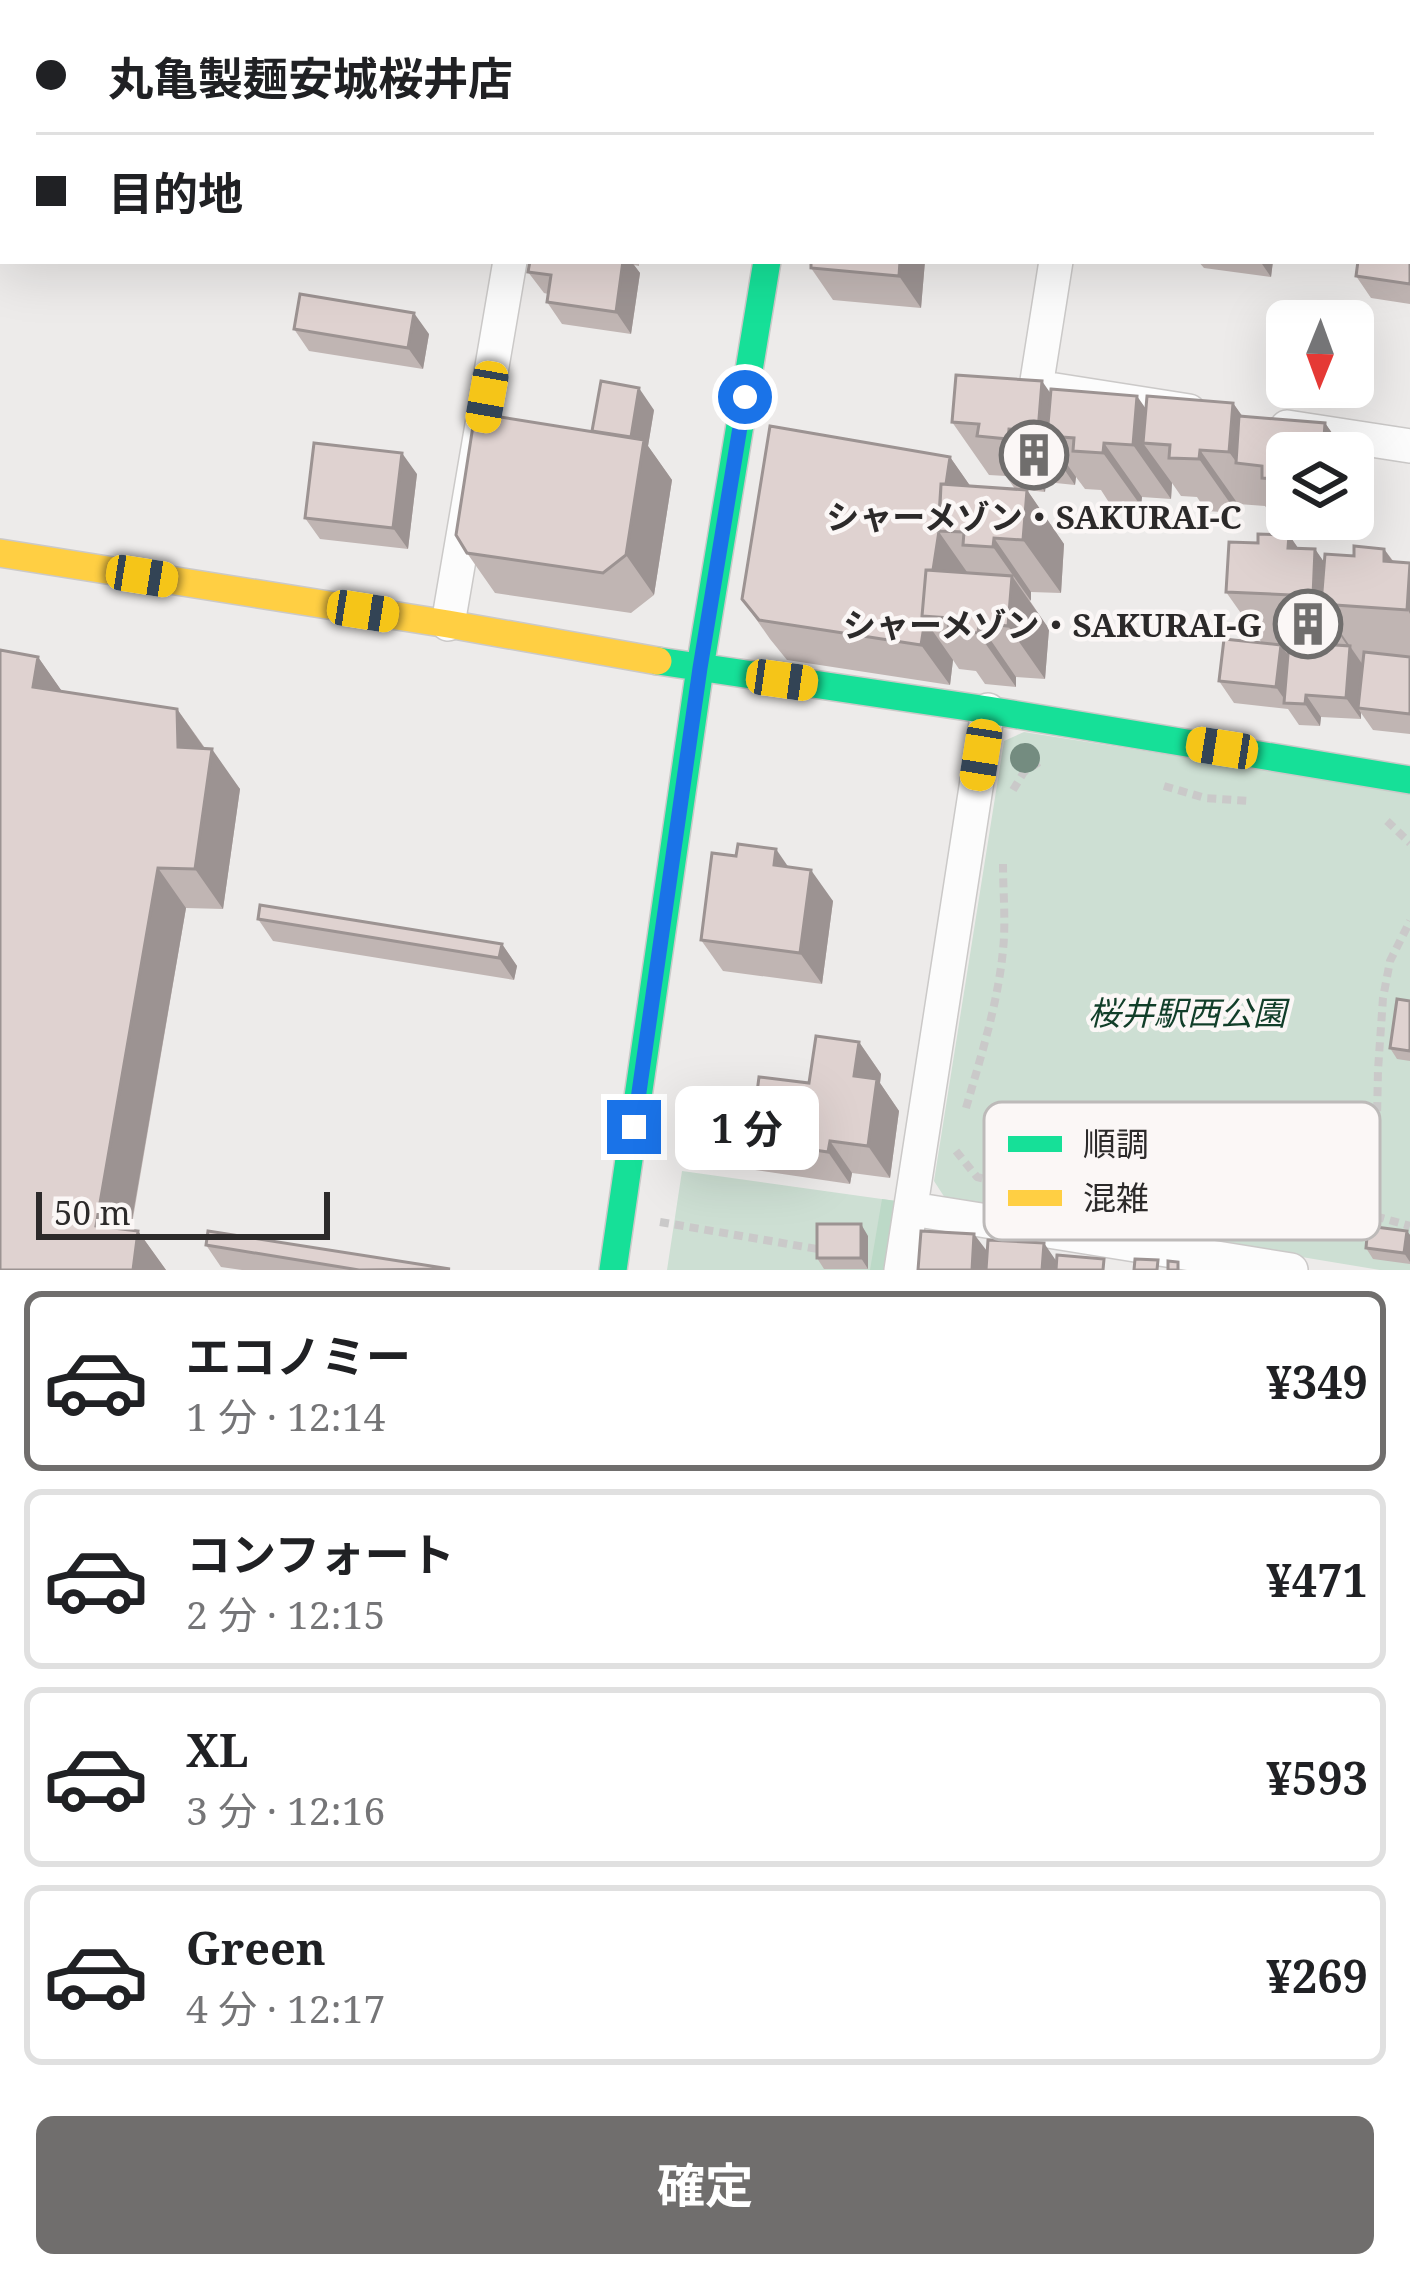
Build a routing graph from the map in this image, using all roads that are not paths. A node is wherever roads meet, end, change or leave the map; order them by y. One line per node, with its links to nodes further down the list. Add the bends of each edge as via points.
1 (509, 264): 6 (street)
2 (767, 264): 7 (street)
3 (1056, 264): 4 (street, via 1036,387)
4 (1410, 446)
5 (0, 554): 6 (street)
6 (448, 625): 7 (street)
7 (700, 668): 8 (street); 13 (street)
8 (988, 710): 9 (street); 10 (street)
9 (1410, 780)
10 (912, 1209): 11 (street); 14 (street)
11 (984, 1221)
12 (1105, 1240): 15 (street)
13 (613, 1270)
14 (902, 1270)
15 (1291, 1270)

